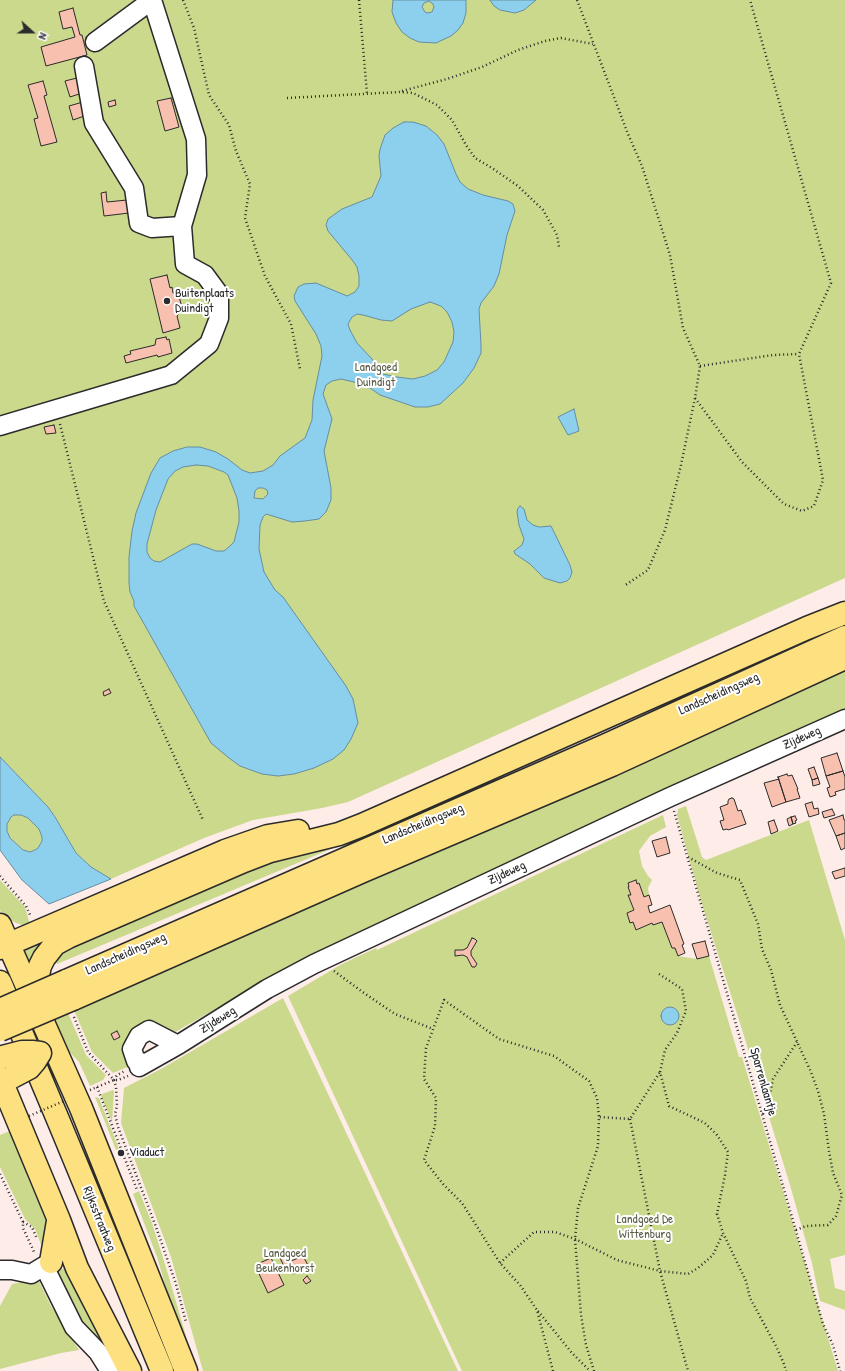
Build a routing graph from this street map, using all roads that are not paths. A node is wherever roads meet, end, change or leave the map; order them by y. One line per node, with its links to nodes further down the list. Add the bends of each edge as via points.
1 (152, 0): 2 (street); 4 (street, via 196,139 197,175)
2 (95, 42)
3 (84, 66): 4 (street, via 94,123 134,188 139,223 152,228)
4 (182, 226): 5 (street, via 185,264 205,275 218,294 219,318 209,344 171,375)
5 (0, 426)
6 (845, 604): 8 (main road)
7 (845, 613): 8 (main road)
8 (807, 628): 12 (main road)
9 (845, 637): 16 (main road, Landscheidingsweg)
10 (845, 658): 16 (main road, Landscheidingsweg, via 612,765 371,868)
11 (845, 719): 22 (street, Zijdeweg, via 670,797 320,961)
12 (397, 810): 14 (main road, via 361,820 268,836 246,843); 17 (main road, via 339,834 244,861 68,937 55,944 44,958)
13 (0, 925): 14 (main road)
14 (4, 947): 17 (main road)
15 (0, 982): 25 (main road)
16 (69, 990): 18 (main road, Landscheidingsweg, bridge); 21 (main road, Landscheidingsweg, bridge)
17 (32, 997): 20 (main road)
18 (0, 1010)
19 (0, 1019): 25 (main road)
20 (42, 1020): 24 (main road); 25 (main road, via 44,1034)
21 (0, 1030)
22 (178, 1044): 22 (street, Zijdeweg, via 142,1065 136,1061 132,1049 139,1036 149,1030)
23 (2, 1058): 25 (main road, bridge, via 32,1052)
24 (63, 1067): 25 (main road); 34 (main road)
25 (22, 1068): 26 (main road); 32 (main road, Rijksstraatweg); 33 (main road, Rijksstraatweg)
26 (58, 1220): 27 (main road); 28 (main road)
27 (47, 1264): 28 (main road, via 65,1263); 29 (street, via 24,1264); 30 (street, via 74,1327 98,1352)
28 (77, 1268): 31 (main road)
29 (6, 1270)
30 (110, 1371)
31 (130, 1371)
32 (146, 1371)
33 (162, 1371)
34 (186, 1371)

